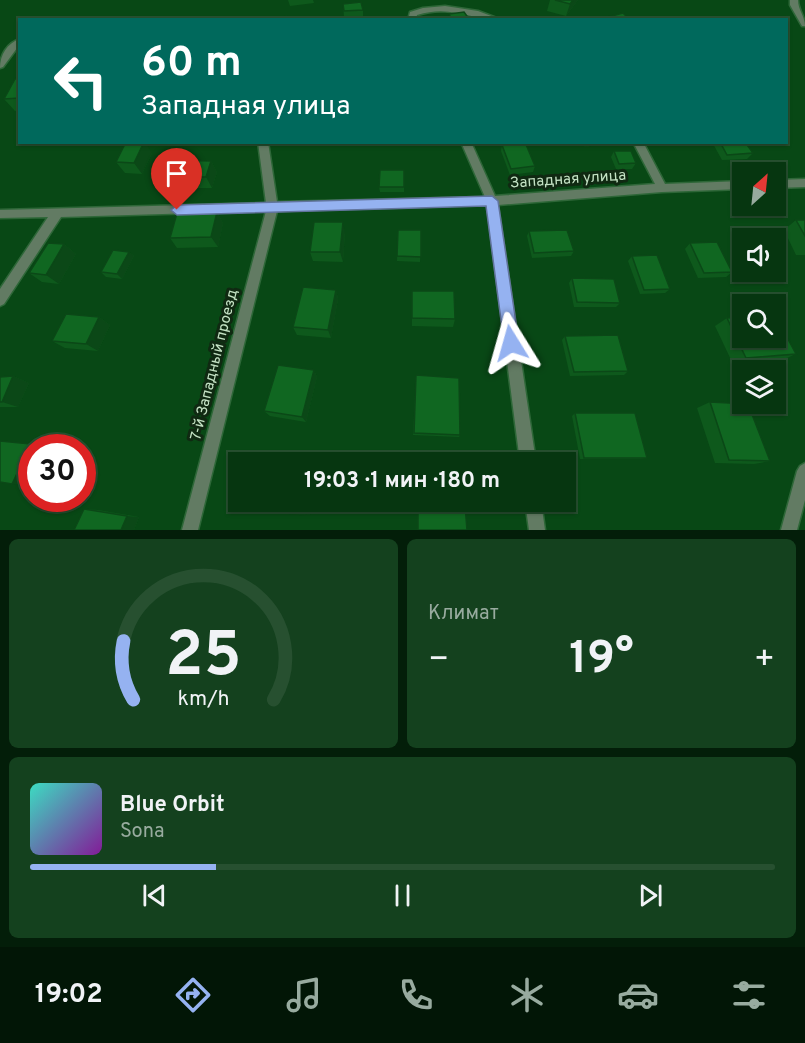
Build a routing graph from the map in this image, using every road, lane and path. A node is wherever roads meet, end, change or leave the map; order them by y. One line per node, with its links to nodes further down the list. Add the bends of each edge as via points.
1 (794, 0): 4 (street)
2 (412, 18): 3 (street, via 421,11 460,9)
3 (492, 18)
4 (805, 24)
5 (18, 42): 6 (street)
6 (0, 65)
7 (263, 144): 15 (street)
8 (467, 144): 14 (street)
9 (640, 144): 13 (street)
10 (805, 183): 11 (street)
11 (786, 184)
12 (732, 185): 13 (street, Западная улица)
13 (662, 188): 14 (street, Западная улица)
14 (492, 201): 15 (street, Западная улица); 19 (street)
15 (272, 208): 16 (street, Западная улица); 22 (street, 7-й Западный проезд)
16 (58, 213): 17 (street, Западная улица); 18 (street)
17 (0, 214)
18 (0, 300)
19 (527, 452)
20 (805, 471): 24 (street)
21 (535, 512): 23 (street)
22 (190, 530)
23 (537, 530)
24 (789, 530)

